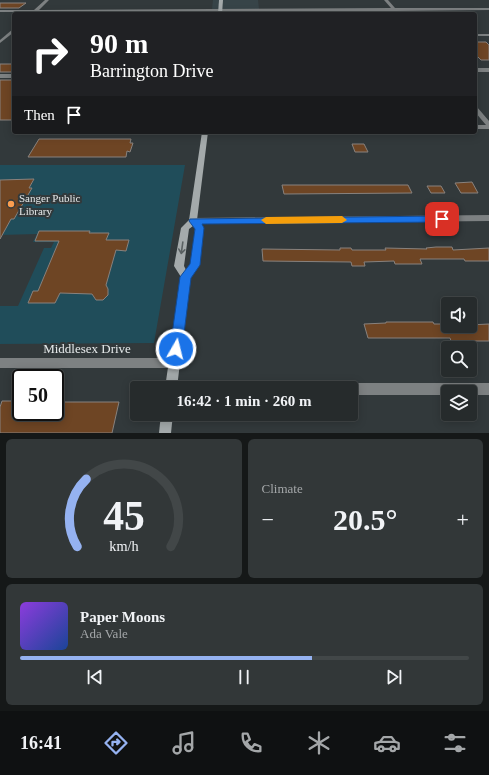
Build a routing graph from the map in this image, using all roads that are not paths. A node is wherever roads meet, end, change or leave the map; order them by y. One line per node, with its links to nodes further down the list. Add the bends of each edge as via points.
1 (47, 0): 6 (street)
2 (221, 0): 8 (main road)
3 (386, 0): 7 (street)
4 (489, 9): 7 (street)
5 (0, 10): 6 (street)
6 (36, 10): 8 (street)
7 (394, 10): 8 (street)
8 (220, 12)
9 (12, 32): 13 (street)
10 (477, 35): 11 (street)
11 (489, 35)
12 (12, 38): 13 (street)
13 (1, 40)
14 (477, 70): 15 (street)
15 (489, 70)
16 (0, 76): 17 (street)
17 (12, 76)
18 (477, 111): 19 (street)
19 (489, 126): 20 (street)
20 (477, 127)
21 (205, 134): 23 (main road)
22 (489, 218): 23 (street)
23 (193, 221): 24 (main road, via 199,228 195,265); 24 (main road, one-way to 24, via 185,228 179,266)
24 (186, 277): 26 (main road)
25 (0, 363): 26 (street, Middlesex Drive)
26 (174, 363): 27 (main road)
27 (172, 381)
28 (358, 389): 29 (street)
29 (489, 389)
30 (166, 421): 31 (main road)
31 (165, 433)

